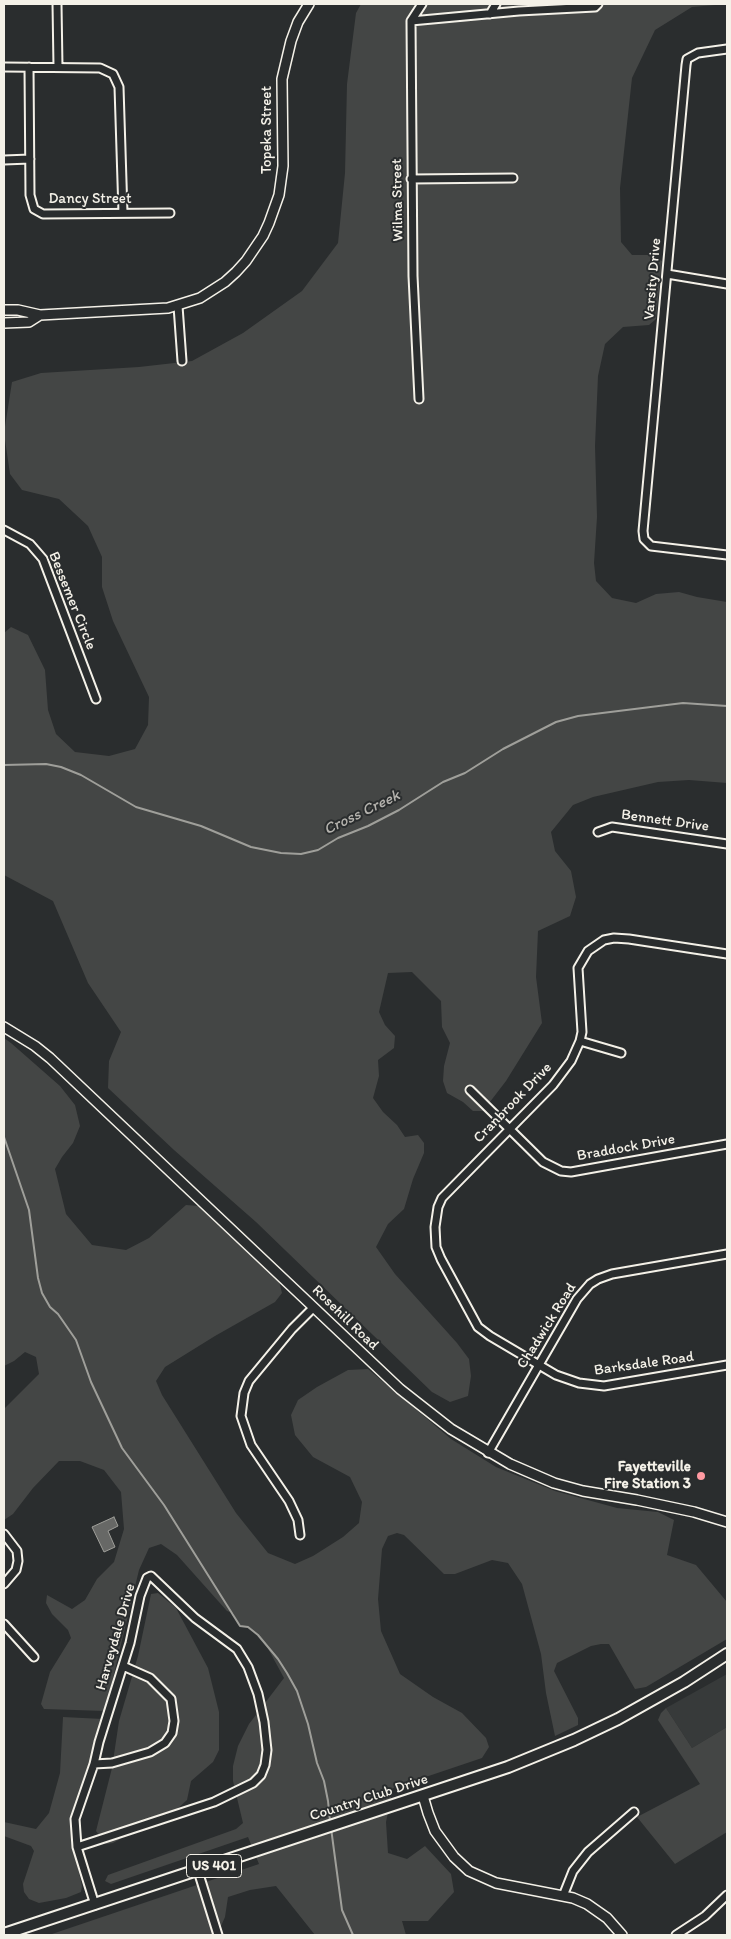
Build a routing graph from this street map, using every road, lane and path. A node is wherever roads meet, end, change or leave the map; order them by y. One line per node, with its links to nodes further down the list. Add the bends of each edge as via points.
1 (57, 4): 10 (street)
2 (309, 4): 20 (main road, Topeka Street, via 298,22 283,70 280,94 282,175 269,223 255,249 236,272 200,298)
3 (422, 4): 7 (street)
4 (496, 4): 6 (street)
5 (598, 4): 6 (street, via 596,7)
6 (490, 14): 7 (street)
7 (411, 21): 15 (street, Wilma Street)
8 (727, 49): 18 (street, Varsity Drive, via 698,53 687,59)
9 (29, 67): 10 (street); 11 (street); 12 (street, Dancy Street)
10 (58, 67): 16 (street, via 105,68 116,78 119,87)
11 (4, 68)
12 (30, 159): 13 (street); 16 (street, Dancy Street, via 31,200 38,212)
13 (4, 160)
14 (513, 178): 15 (street)
15 (411, 179): 25 (street, Wilma Street)
16 (123, 213): 17 (street, Dancy Street)
17 (170, 213)
18 (667, 274): 19 (street); 27 (street, Varsity Drive, via 644,539 651,546)
19 (727, 284)
20 (178, 306): 22 (main road, Topeka Street); 24 (street)
21 (4, 310): 22 (main road)
22 (40, 315): 23 (main road, via 29,322)
23 (4, 323)
24 (182, 361)
25 (419, 399)
26 (4, 530): 28 (street, Bessemer Circle, via 30,544 43,559)
27 (727, 555)
28 (96, 699)
29 (598, 832): 30 (street, Bennett Drive, via 612,827)
30 (727, 844)
31 (727, 954): 33 (street, Cranbrook Drive, via 629,938 609,939 596,945 578,968 582,1022)
32 (4, 1028): 39 (main road, Rosehill Road, via 50,1058)
33 (580, 1041): 34 (street); 36 (street, Cranbrook Drive, via 560,1077)
34 (621, 1053)
35 (470, 1090): 36 (street, Braddock Drive)
36 (509, 1128): 37 (street, Braddock Drive, via 547,1165 566,1172); 40 (street, Cranbrook Drive, via 442,1198 436,1217 436,1247 478,1327)
37 (727, 1144)
38 (727, 1254): 40 (street, Chadwick Road, via 598,1278 577,1299)
39 (313, 1308): 42 (main road, Rosehill Road, via 423,1408); 45 (street, via 249,1380 241,1416 251,1445 289,1501 298,1520)
40 (539, 1364): 41 (street, Barksdale Road, via 570,1380 604,1386); 42 (street, Chadwick Road)
41 (727, 1366)
42 (488, 1453): 43 (main road, Rosehill Road, via 554,1483)
43 (727, 1522)
44 (4, 1534): 46 (street, via 17,1551 18,1561 16,1570)
45 (300, 1535)
46 (4, 1584)
47 (4, 1624): 49 (street)
48 (727, 1654): 52 (main road, Country Club Drive / US 401, via 652,1700 574,1740)
49 (34, 1657)
50 (123, 1666): 51 (street, Harveydale Drive); 51 (street, via 150,1678 171,1699 172,1732 166,1744 150,1752 112,1763); 54 (street, Harveydale Drive, via 140,1596 151,1576 195,1618 237,1649 248,1667 264,1722 265,1765 253,1783 223,1798)
51 (94, 1764): 54 (street, Harveydale Drive, via 75,1819)
52 (423, 1796): 55 (main road, Country Club Drive / US 401); 57 (main road, via 435,1831 454,1858 469,1871 496,1883)
53 (634, 1812): 57 (street, via 588,1852 573,1871)
54 (77, 1847): 58 (street, Harveydale Drive)
55 (198, 1871): 58 (main road, Country Club Drive / US 401); 60 (street)
56 (727, 1895): 62 (street, via 705,1916)
57 (563, 1896): 61 (main road, via 587,1904)
58 (95, 1905): 59 (main road, Country Club Drive / US 401)
59 (4, 1934)
60 (218, 1935)
61 (622, 1935)
62 (676, 1935)

